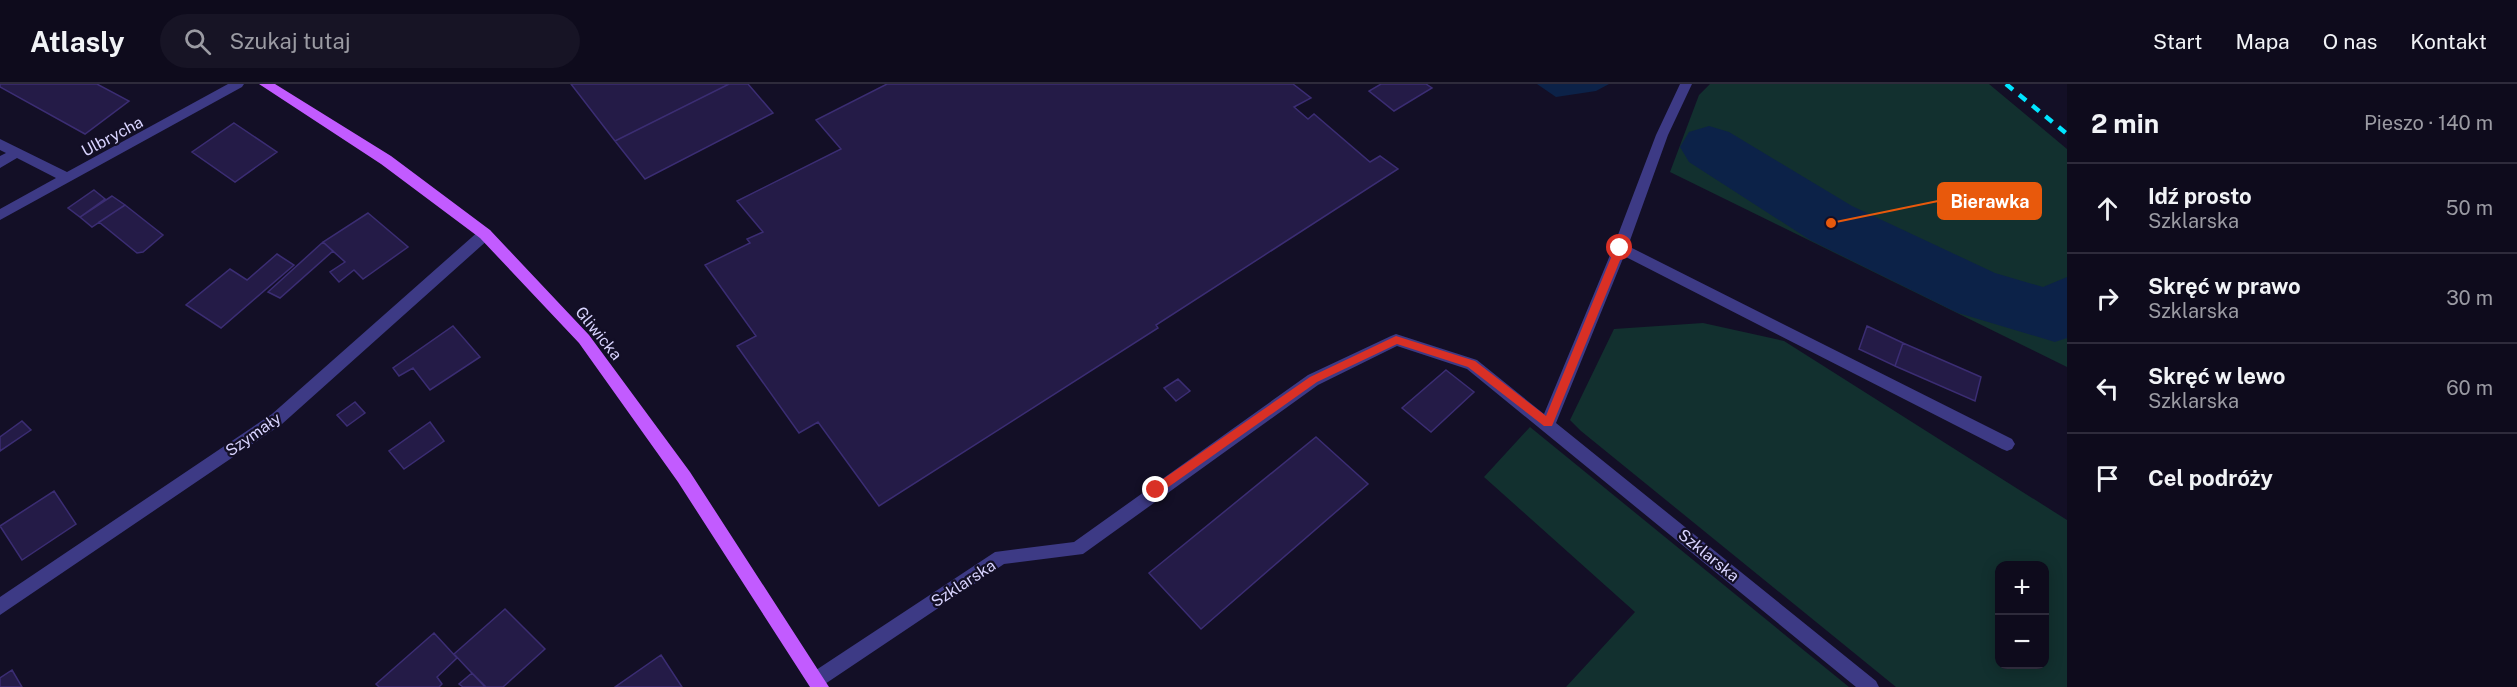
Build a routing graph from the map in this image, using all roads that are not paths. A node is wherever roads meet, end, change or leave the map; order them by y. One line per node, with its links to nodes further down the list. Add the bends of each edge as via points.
1 (238, 84): 7 (street, Ulbrycha)
2 (265, 84): 9 (main road, Gliwicka, via 386,160)
3 (1686, 84): 10 (street, via 1662,135)
4 (0, 144): 5 (street)
5 (16, 152): 6 (street); 7 (street)
6 (0, 163)
7 (68, 178): 8 (street, Ulbrycha)
8 (0, 215)
9 (485, 234): 13 (street, Szymały, via 277,420); 14 (main road, Gliwicka, via 584,339 684,477)
10 (1620, 248): 11 (street); 12 (street)
11 (1548, 423): 14 (street, Szklarska, via 1472,364 1396,340 1313,380 1077,549 1001,557); 15 (street, Szklarska)
12 (2007, 444)
13 (0, 607)
14 (818, 684)
15 (1870, 687)

